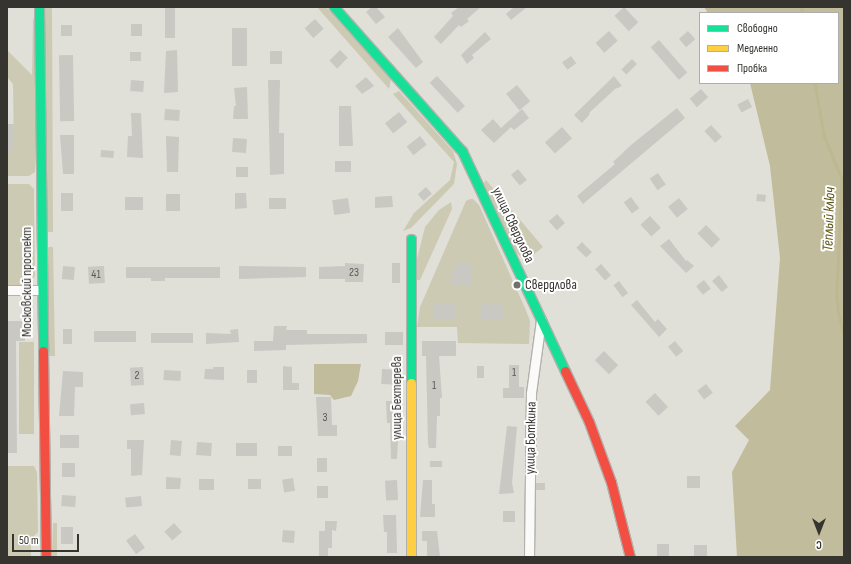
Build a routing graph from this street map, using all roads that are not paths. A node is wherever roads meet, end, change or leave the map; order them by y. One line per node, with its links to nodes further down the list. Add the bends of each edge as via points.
1 (39, 7): 5 (street, Московский проспект)
2 (334, 7): 6 (street, улица Свердлова, via 462,151)
3 (411, 239): 8 (street, улица Бехтерева)
4 (7, 290): 5 (street)
5 (41, 290): 7 (street, Московский проспект)
6 (541, 320): 9 (street, улица Боткина, via 531,394); 10 (street, улица Свердлова, via 602,456)
7 (46, 557)
8 (411, 557)
9 (529, 557)
10 (630, 557)

